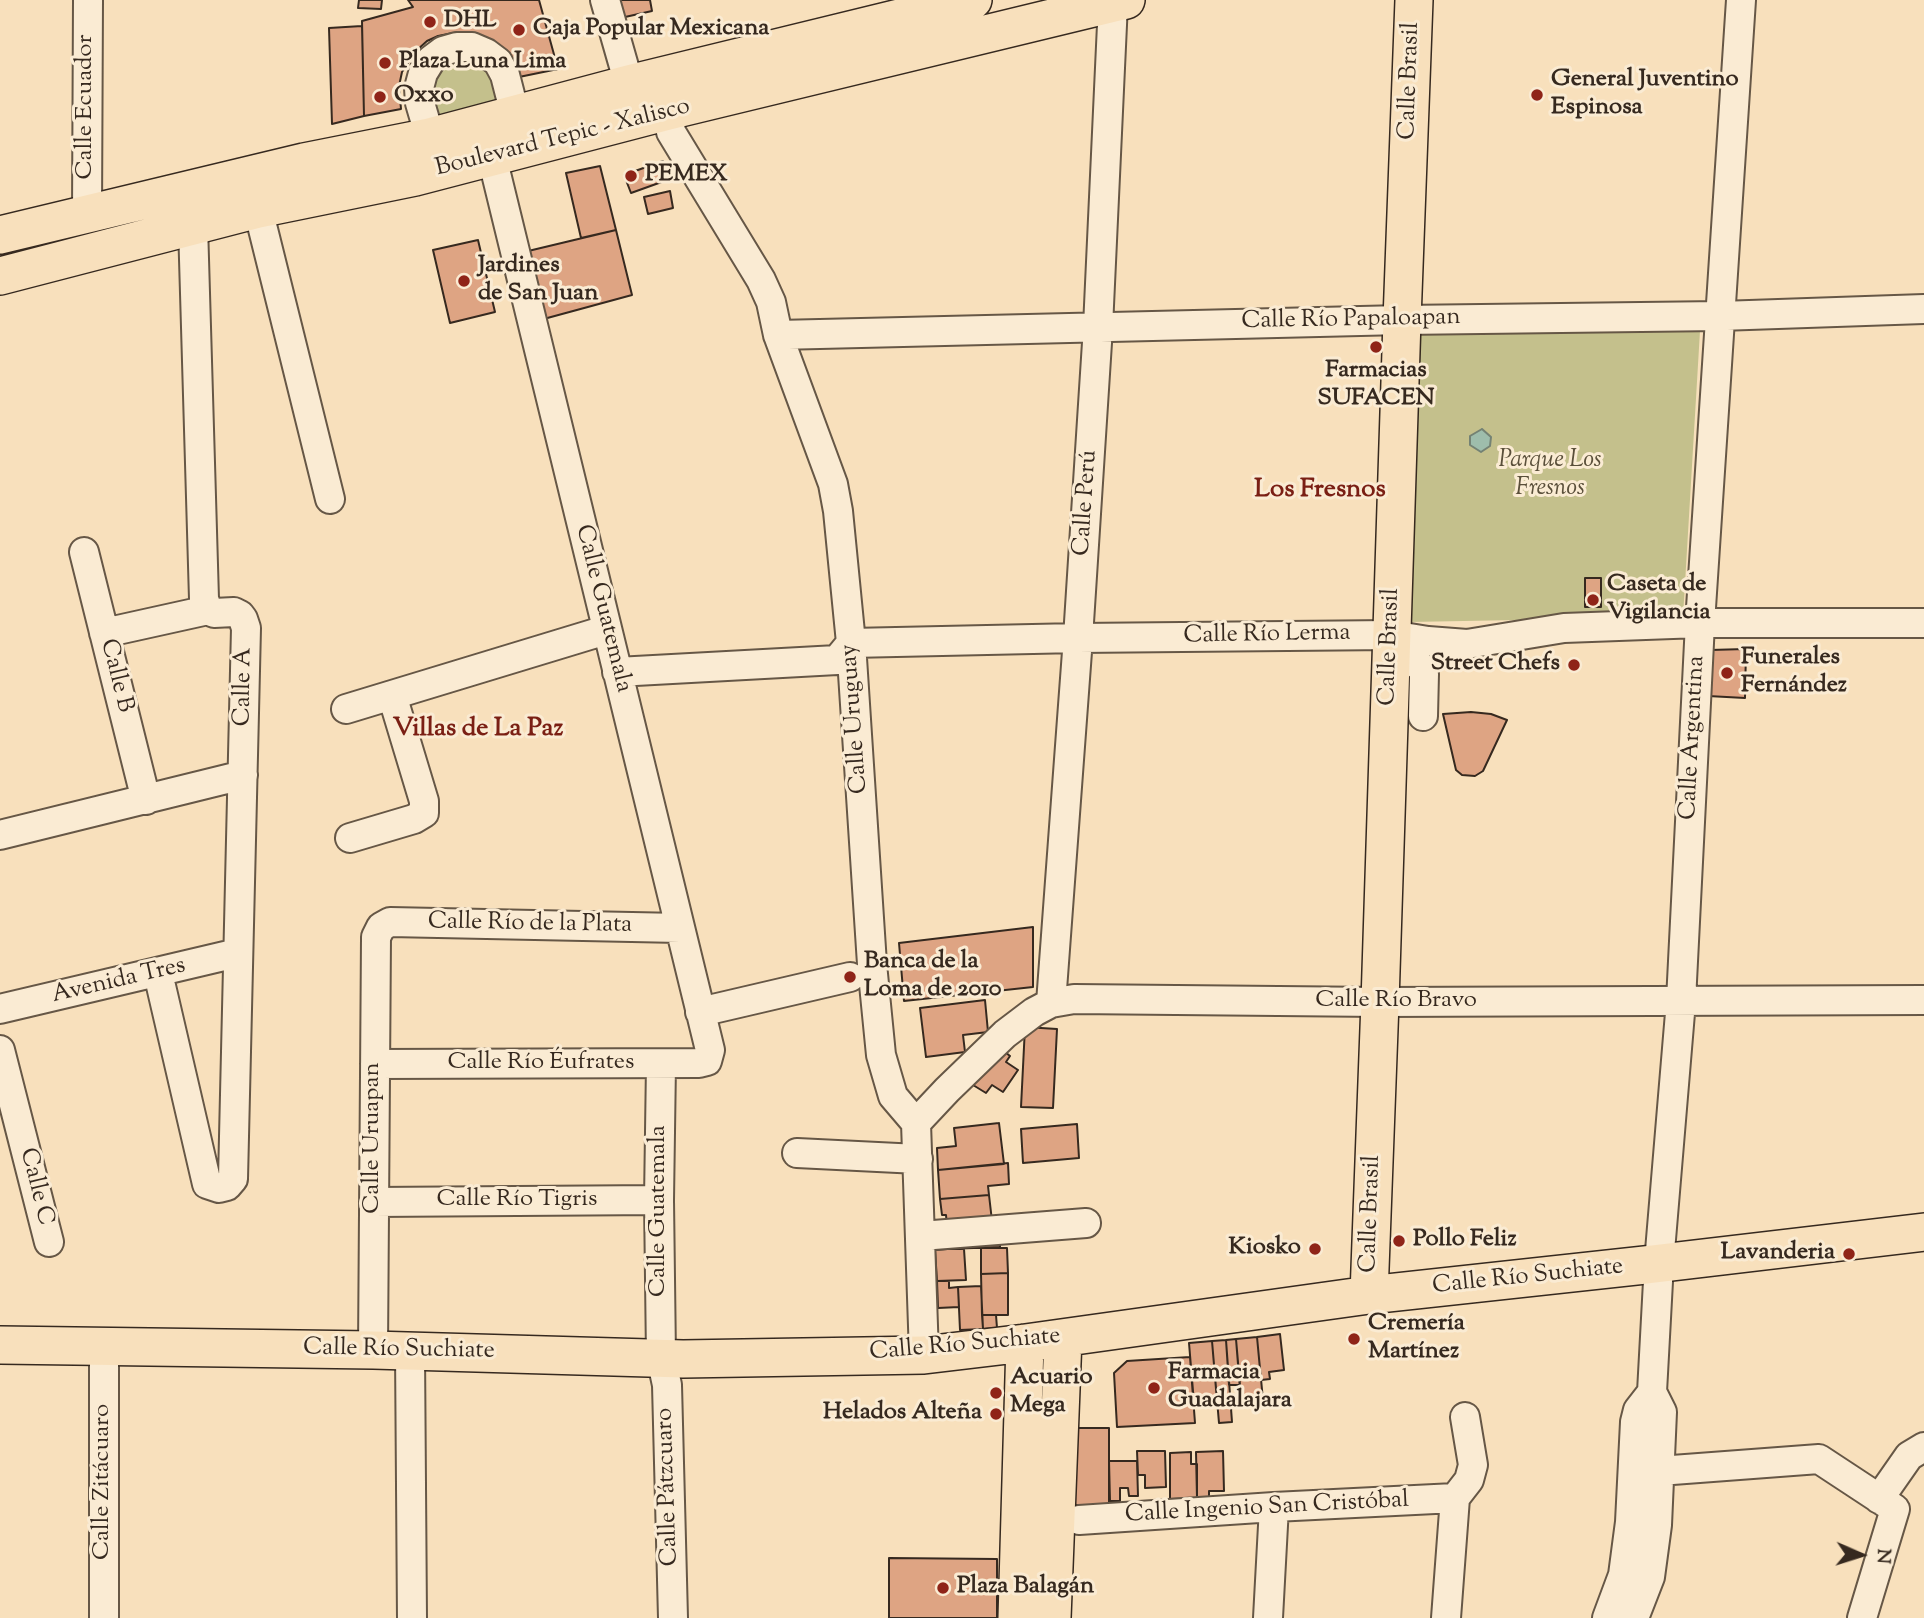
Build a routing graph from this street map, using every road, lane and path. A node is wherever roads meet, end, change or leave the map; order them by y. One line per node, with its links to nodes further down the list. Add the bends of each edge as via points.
1 (88, 0): 18 (street, Calle Ecuador)
2 (605, 0): 10 (street)
3 (973, 0): 8 (main road, Boulevard Tepic - Xalisco)
4 (1063, 0): 9 (main road, via 985,22)
5 (1414, 0): 24 (main road, Calle Brasil)
6 (1741, 0): 23 (street, Calle Argentina)
7 (1117, 1): 9 (main road, Boulevard Tepic - Xalisco); 25 (street, Calle Perú)
8 (838, 34): 10 (main road, Boulevard Tepic - Xalisco); 11 (main road, via 807,54 692,90)
9 (974, 37): 11 (main road, Boulevard Tepic - Xalisco)
10 (629, 84): 12 (main road, Boulevard Tepic - Xalisco)
11 (668, 111): 14 (main road, Boulevard Tepic - Xalisco); 26 (street, Calle Uruguay, via 671,132 761,280)
12 (515, 114): 13 (main road, Boulevard Tepic - Xalisco); 13 (street, via 498,62 486,52 457,47 431,60 423,73 420,103); 16 (main road, via 511,132 499,146 430,160)
13 (430, 137): 15 (main road, Boulevard Tepic - Xalisco)
14 (492, 157): 16 (main road, Boulevard Tepic - Xalisco); 32 (street, Calle Guatemala)
15 (304, 162): 18 (main road, Boulevard Tepic - Xalisco); 19 (main road, via 296,183 209,210)
16 (415, 177): 17 (main road, Boulevard Tepic - Xalisco)
17 (258, 209): 19 (main road, Boulevard Tepic - Xalisco); 27 (street)
18 (87, 214): 20 (main road, Boulevard Tepic - Xalisco); 21 (main road, via 76,233 22,247)
19 (193, 225): 21 (main road, Boulevard Tepic - Xalisco); 29 (street, via 204,599)
20 (0, 235)
21 (0, 274)
22 (1924, 309): 23 (street, Calle Río Papaloapan)
23 (1720, 316): 24 (street, Calle Río Papaloapan); 30 (street, Calle Argentina)
24 (1402, 320): 25 (street, Calle Río Papaloapan); 36 (main road, Calle Brasil)
25 (1098, 327): 26 (street, Calle Río Papaloapan); 34 (street, Calle Perú)
26 (778, 335): 35 (street, Calle Uruguay, via 833,484)
27 (330, 499)
28 (84, 552): 33 (street, Calle B)
29 (208, 610): 33 (street); 41 (street, Calle A, via 234,612 246,628)
30 (1700, 623): 31 (street, Calle Río Lerma); 36 (street, Calle Río Lerma, via 1564,628 1466,644 1428,641); 51 (street, Calle Argentina)
31 (1924, 623)
32 (606, 630): 37 (street, Calle Guatemala); 38 (street)
33 (104, 633): 42 (street, Calle B)
34 (1078, 638): 35 (street, Calle Río Lerma); 36 (street, Calle Río Lerma); 53 (street, Calle Perú)
35 (850, 643): 37 (street, via 837,660); 60 (street, Calle Uruguay, via 881,1055 893,1096)
36 (1391, 646): 40 (street, via 1421,667); 52 (main road, Calle Brasil)
37 (617, 672): 46 (street, Calle Guatemala)
38 (392, 695): 39 (street); 44 (street, via 424,813)
39 (346, 709)
40 (1423, 716)
41 (243, 775): 42 (street); 47 (street, Calle A)
42 (145, 800): 43 (street)
43 (0, 835)
44 (350, 838)
45 (381, 927): 46 (street, Calle Río de la Plata, via 390,922); 58 (street, Calle Uruapan, via 376,937)
46 (680, 928): 55 (street, Calle Guatemala)
47 (237, 953): 48 (street, Avenida Tres); 48 (street, Calle A, via 233,1179 227,1186 207,1184)
48 (158, 973): 54 (street, Avenida Tres)
49 (850, 977): 55 (street)
50 (1924, 1000): 51 (street, Calle Río Bravo)
51 (1681, 1001): 52 (street, Calle Río Bravo); 69 (street, Calle Argentina)
52 (1380, 1002): 53 (street, Calle Río Bravo, via 1074,999); 70 (main road, Calle Brasil)
53 (1051, 1003): 60 (street, Calle Río Bravo, via 1005,1034)
54 (0, 1009)
55 (700, 1012): 57 (street, Calle Guatemala, via 710,1050)
56 (0, 1050): 68 (street, Calle C)
57 (707, 1061): 59 (street, Calle Río Éufrates)
58 (375, 1064): 59 (street, Calle Río Éufrates); 64 (street, Calle Uruapan)
59 (661, 1064): 63 (street, Calle Guatemala)
60 (916, 1123): 62 (street)
61 (797, 1153): 62 (street)
62 (918, 1159): 67 (street)
63 (659, 1200): 64 (street, Calle Río Tigris); 78 (street, Calle Guatemala)
64 (374, 1202): 75 (street, Calle Uruapan)
65 (1086, 1223): 67 (street)
66 (1924, 1233): 69 (main road, Calle Río Suchiate)
67 (921, 1236): 77 (street)
68 (49, 1242)
69 (1658, 1263): 70 (main road, Calle Río Suchiate); 79 (street, Calle Argentina)
70 (1369, 1295): 71 (main road, Calle Río Suchiate)
71 (1063, 1338): 72 (main road, Calle Río Suchiate); 87 (main road)
72 (1025, 1343): 77 (main road, Calle Río Suchiate); 87 (main road)
73 (0, 1345): 74 (main road, Calle Río Suchiate)
74 (104, 1346): 75 (main road, Calle Río Suchiate); 88 (street, Calle Zitácuaro)
75 (373, 1350): 76 (main road, Calle Río Suchiate)
76 (410, 1351): 78 (main road, Calle Río Suchiate); 89 (street)
77 (924, 1355): 78 (main road, Calle Río Suchiate)
78 (662, 1357): 90 (street, Calle Pátzcuaro, via 667,1385)
79 (1652, 1392): 82 (street, via 1662,1412); 93 (street, via 1635,1422 1623,1575)
80 (1465, 1417): 83 (street, via 1473,1465 1469,1480)
81 (1924, 1447): 84 (street, via 1909,1457)
82 (1659, 1471): 84 (street, via 1819,1459); 94 (street, via 1650,1577)
83 (1455, 1498): 85 (street, Calle Ingenio San Cristóbal); 92 (street)
84 (1879, 1499): 95 (street, via 1895,1509)
85 (1274, 1507): 86 (street, Calle Ingenio San Cristóbal); 91 (street)
86 (1079, 1520)
87 (1035, 1608)
88 (104, 1618)
89 (412, 1618)
90 (673, 1618)
91 (1268, 1618)
92 (1446, 1618)
93 (1607, 1618)
94 (1634, 1618)
95 (1862, 1618)

